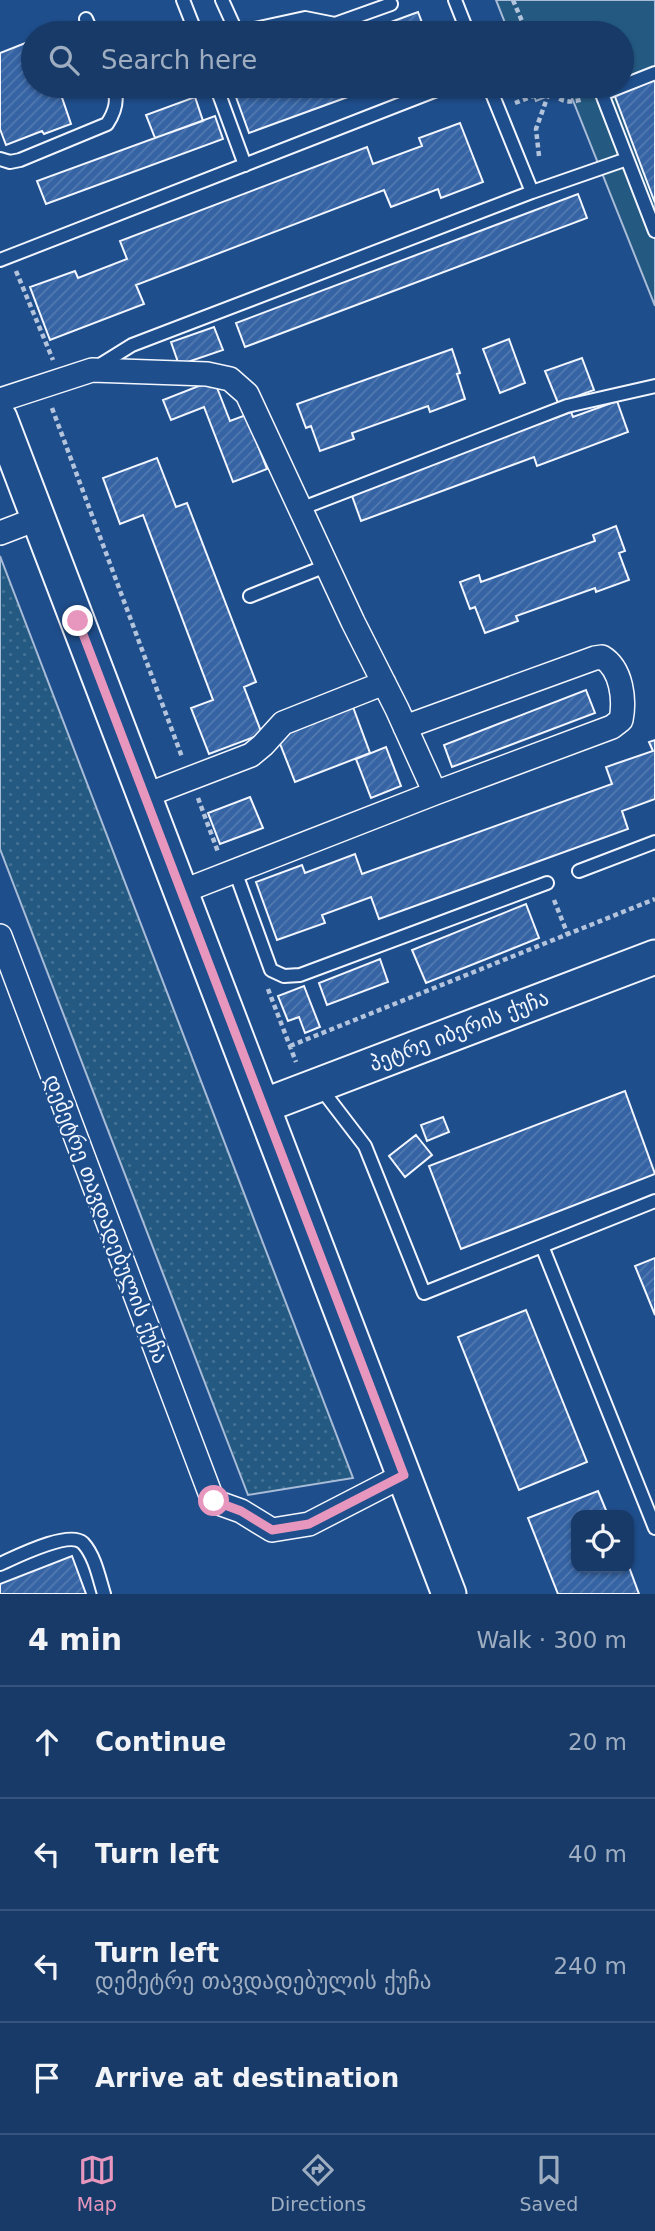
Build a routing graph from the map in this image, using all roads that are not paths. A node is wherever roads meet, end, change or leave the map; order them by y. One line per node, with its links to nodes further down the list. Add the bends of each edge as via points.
1 (183, 0): 5 (lane)
2 (222, 0): 6 (lane)
3 (455, 0): 10 (lane)
4 (391, 4): 9 (lane)
5 (191, 21)
6 (232, 21)
7 (291, 21): 8 (lane)
8 (320, 21)
9 (343, 21)
10 (463, 21)
11 (655, 73): 12 (lane)
12 (634, 81)
13 (117, 98): 18 (lane, via 107,124 20,160)
14 (221, 98): 20 (lane)
15 (416, 98): 20 (lane)
16 (494, 98): 21 (lane)
17 (604, 98): 19 (lane)
18 (0, 159)
19 (627, 159): 21 (lane); 22 (lane)
20 (246, 164): 23 (lane)
21 (532, 192): 24 (lane, via 132,345)
22 (655, 231)
23 (5, 259)
24 (92, 370): 26 (street); 28 (street, via 230,379 247,394)
25 (655, 386): 28 (lane, via 567,406)
26 (0, 400)
27 (0, 418): 29 (main road)
28 (300, 509): 31 (street)
29 (38, 518): 30 (street); 36 (main road)
30 (0, 534)
31 (326, 566): 32 (lane); 33 (street)
32 (250, 596)
33 (384, 682): 34 (street); 36 (street, via 283,723 251,755)
34 (405, 727): 35 (street); 35 (street, via 588,659 602,657 612,667 624,707 621,720 612,727)
35 (435, 793): 39 (street)
36 (144, 796): 41 (main road)
37 (655, 842): 38 (lane)
38 (579, 871)
39 (231, 873): 40 (lane, via 271,970 284,976 300,975); 41 (street)
40 (547, 883)
41 (181, 892): 45 (main road)
42 (0, 936): 48 (street, დემეტრე თავდადებულის ქუჩა, via 214,1501 272,1530 309,1524)
43 (655, 957): 44 (main road, პეტრე იბერის ქუჩა)
44 (312, 1087): 45 (main road, პეტრე იბერის ქუჩა); 47 (lane, via 365,1146 424,1293)
45 (263, 1106): 48 (main road)
46 (655, 1201): 47 (lane)
47 (542, 1246): 49 (lane)
48 (404, 1475): 52 (main road)
49 (655, 1528)
50 (0, 1564): 51 (lane, via 71,1538 89,1552)
51 (104, 1594)
52 (449, 1594)

